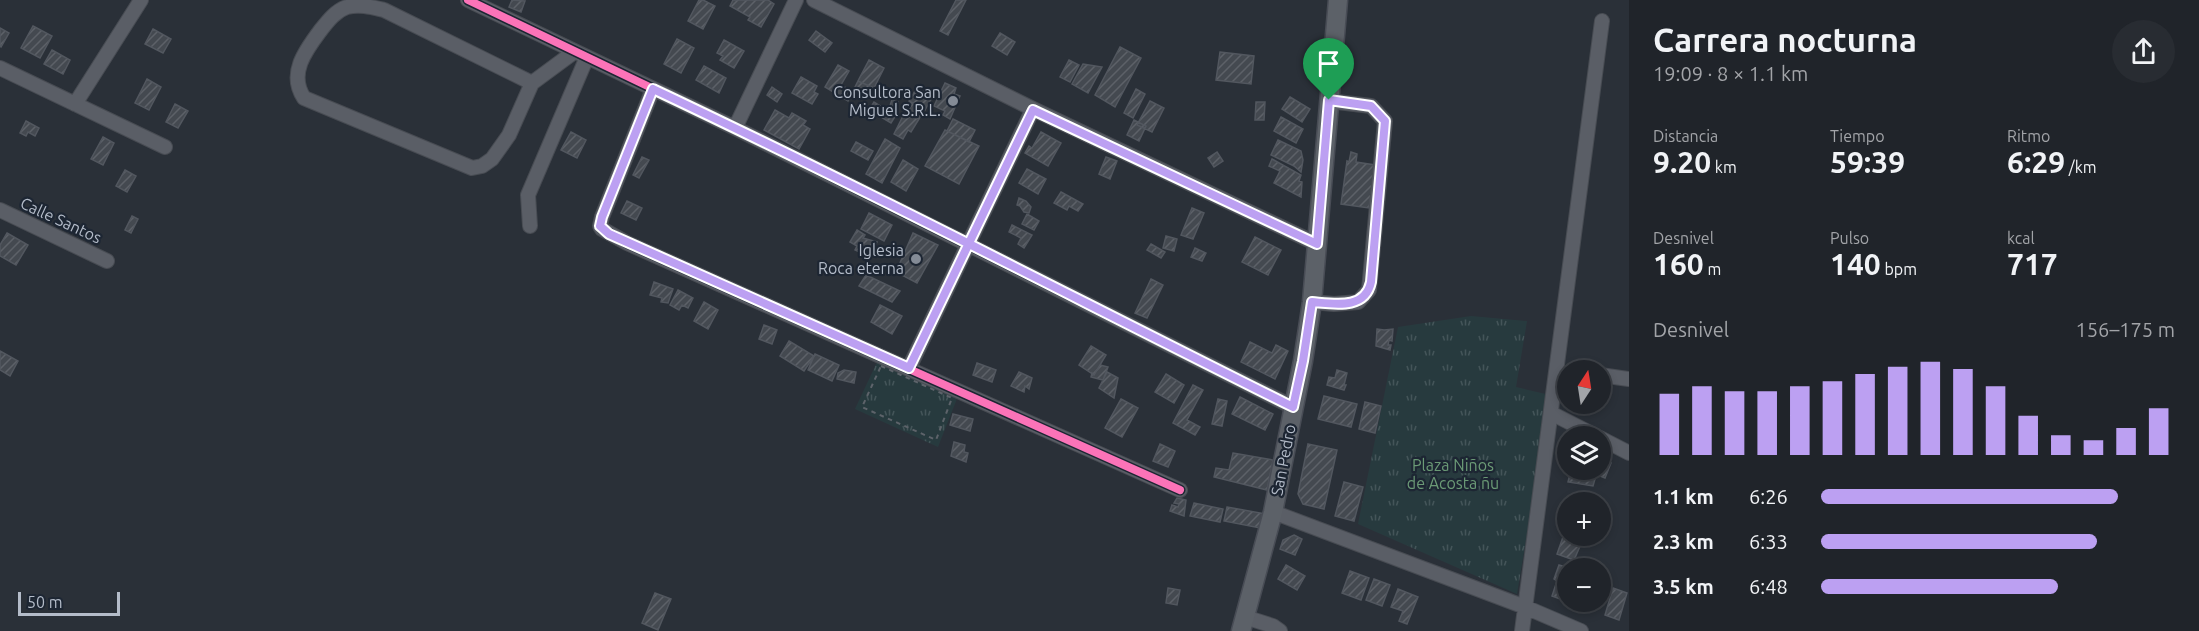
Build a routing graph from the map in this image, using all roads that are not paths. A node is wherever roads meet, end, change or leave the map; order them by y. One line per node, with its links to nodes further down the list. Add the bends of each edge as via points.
1 (141, 0): 12 (street)
2 (468, 0): 7 (street)
3 (796, 0): 14 (street)
4 (814, 0): 13 (street)
5 (1338, 0): 11 (main road, San Pedro)
6 (1602, 21): 22 (street)
7 (580, 55): 9 (street); 10 (street); 17 (street, via 528,195)
8 (0, 68): 12 (street)
9 (532, 83): 9 (street, via 509,135 492,159 472,168 304,98 297,76 302,55 332,16 345,8 363,5 384,10)
10 (653, 89): 14 (street); 23 (street, via 602,217 602,229)
11 (1329, 100): 19 (main road, San Pedro); 21 (street, via 1371,106 1385,121 1369,290 1358,302)
12 (75, 104): 15 (street)
13 (1033, 110): 18 (street); 19 (street)
14 (735, 128): 18 (street)
15 (165, 147)
16 (0, 210): 20 (street, Calle Santos)
17 (530, 226)
18 (968, 244): 23 (street); 27 (street)
19 (1317, 244): 21 (main road, San Pedro)
20 (107, 261)
21 (1312, 302): 27 (main road, San Pedro)
22 (1563, 360)
23 (909, 368): 32 (street)
24 (1611, 377): 25 (street)
25 (1629, 379)
26 (1557, 390): 28 (street)
27 (1293, 407): 33 (main road, San Pedro)
28 (1551, 413): 29 (street); 34 (street)
29 (1576, 426)
30 (1611, 444): 31 (street)
31 (1629, 453)
32 (1180, 490)
33 (1273, 512): 34 (street); 35 (main road, San Pedro)
34 (1525, 607): 37 (street); 38 (street)
35 (1243, 624): 36 (street, via 1273,626)
36 (1280, 631)
37 (1522, 631)
38 (1581, 631)

